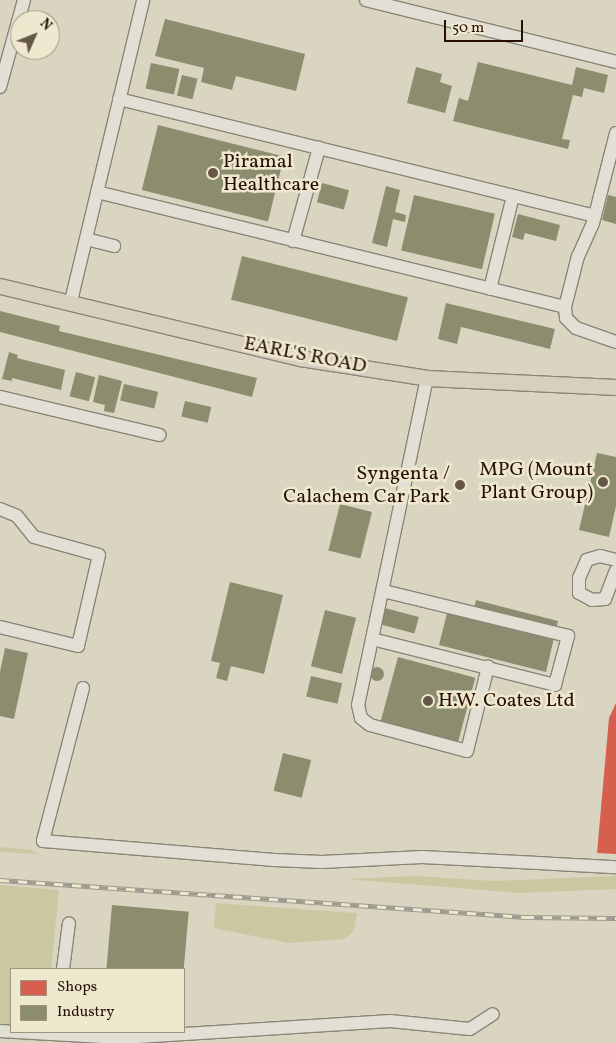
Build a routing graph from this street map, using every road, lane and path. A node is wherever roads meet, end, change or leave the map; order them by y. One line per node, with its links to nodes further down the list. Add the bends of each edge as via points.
1 (24, 0): 6 (lane)
2 (143, 0): 7 (lane)
3 (366, 0): 4 (lane)
4 (389, 3): 5 (lane)
5 (616, 62)
6 (0, 87)
7 (119, 99): 9 (lane); 10 (lane)
8 (616, 134): 12 (lane)
9 (319, 148): 11 (lane); 14 (lane)
10 (97, 192): 13 (lane); 14 (lane)
11 (514, 196): 12 (lane); 17 (lane)
12 (595, 216): 19 (lane, via 578,256)
13 (86, 239): 15 (lane); 18 (lane)
14 (294, 241): 17 (lane)
15 (114, 246)
16 (0, 286): 18 (main road, EARL'S ROAD)
17 (490, 289): 19 (lane)
18 (71, 301): 21 (main road, EARL'S ROAD, via 300,358)
19 (565, 307): 20 (lane, via 566,318 576,328)
20 (616, 342)
21 (428, 378): 22 (main road, EARL'S ROAD); 28 (lane)
22 (616, 387)
23 (0, 396): 24 (lane)
24 (160, 435)
25 (0, 509): 29 (lane, via 17,516 34,537 99,555 78,646)
26 (616, 560): 27 (lane, via 600,556 587,560 579,578 579,593 592,600 605,600)
27 (616, 571)
28 (383, 591): 30 (lane); 31 (lane, via 568,636 555,685)
29 (0, 627)
30 (372, 639): 31 (lane); 31 (lane, via 358,705 361,718 370,725 467,751)
31 (488, 667)
32 (83, 688): 33 (lane, via 43,841 274,860 322,862 422,857)
33 (616, 867)
34 (69, 923): 35 (lane)
35 (64, 968)
36 (493, 1014): 39 (lane, via 470,1029 390,1021)
37 (37, 1033): 38 (lane)
38 (56, 1034): 39 (lane)
39 (98, 1040)

